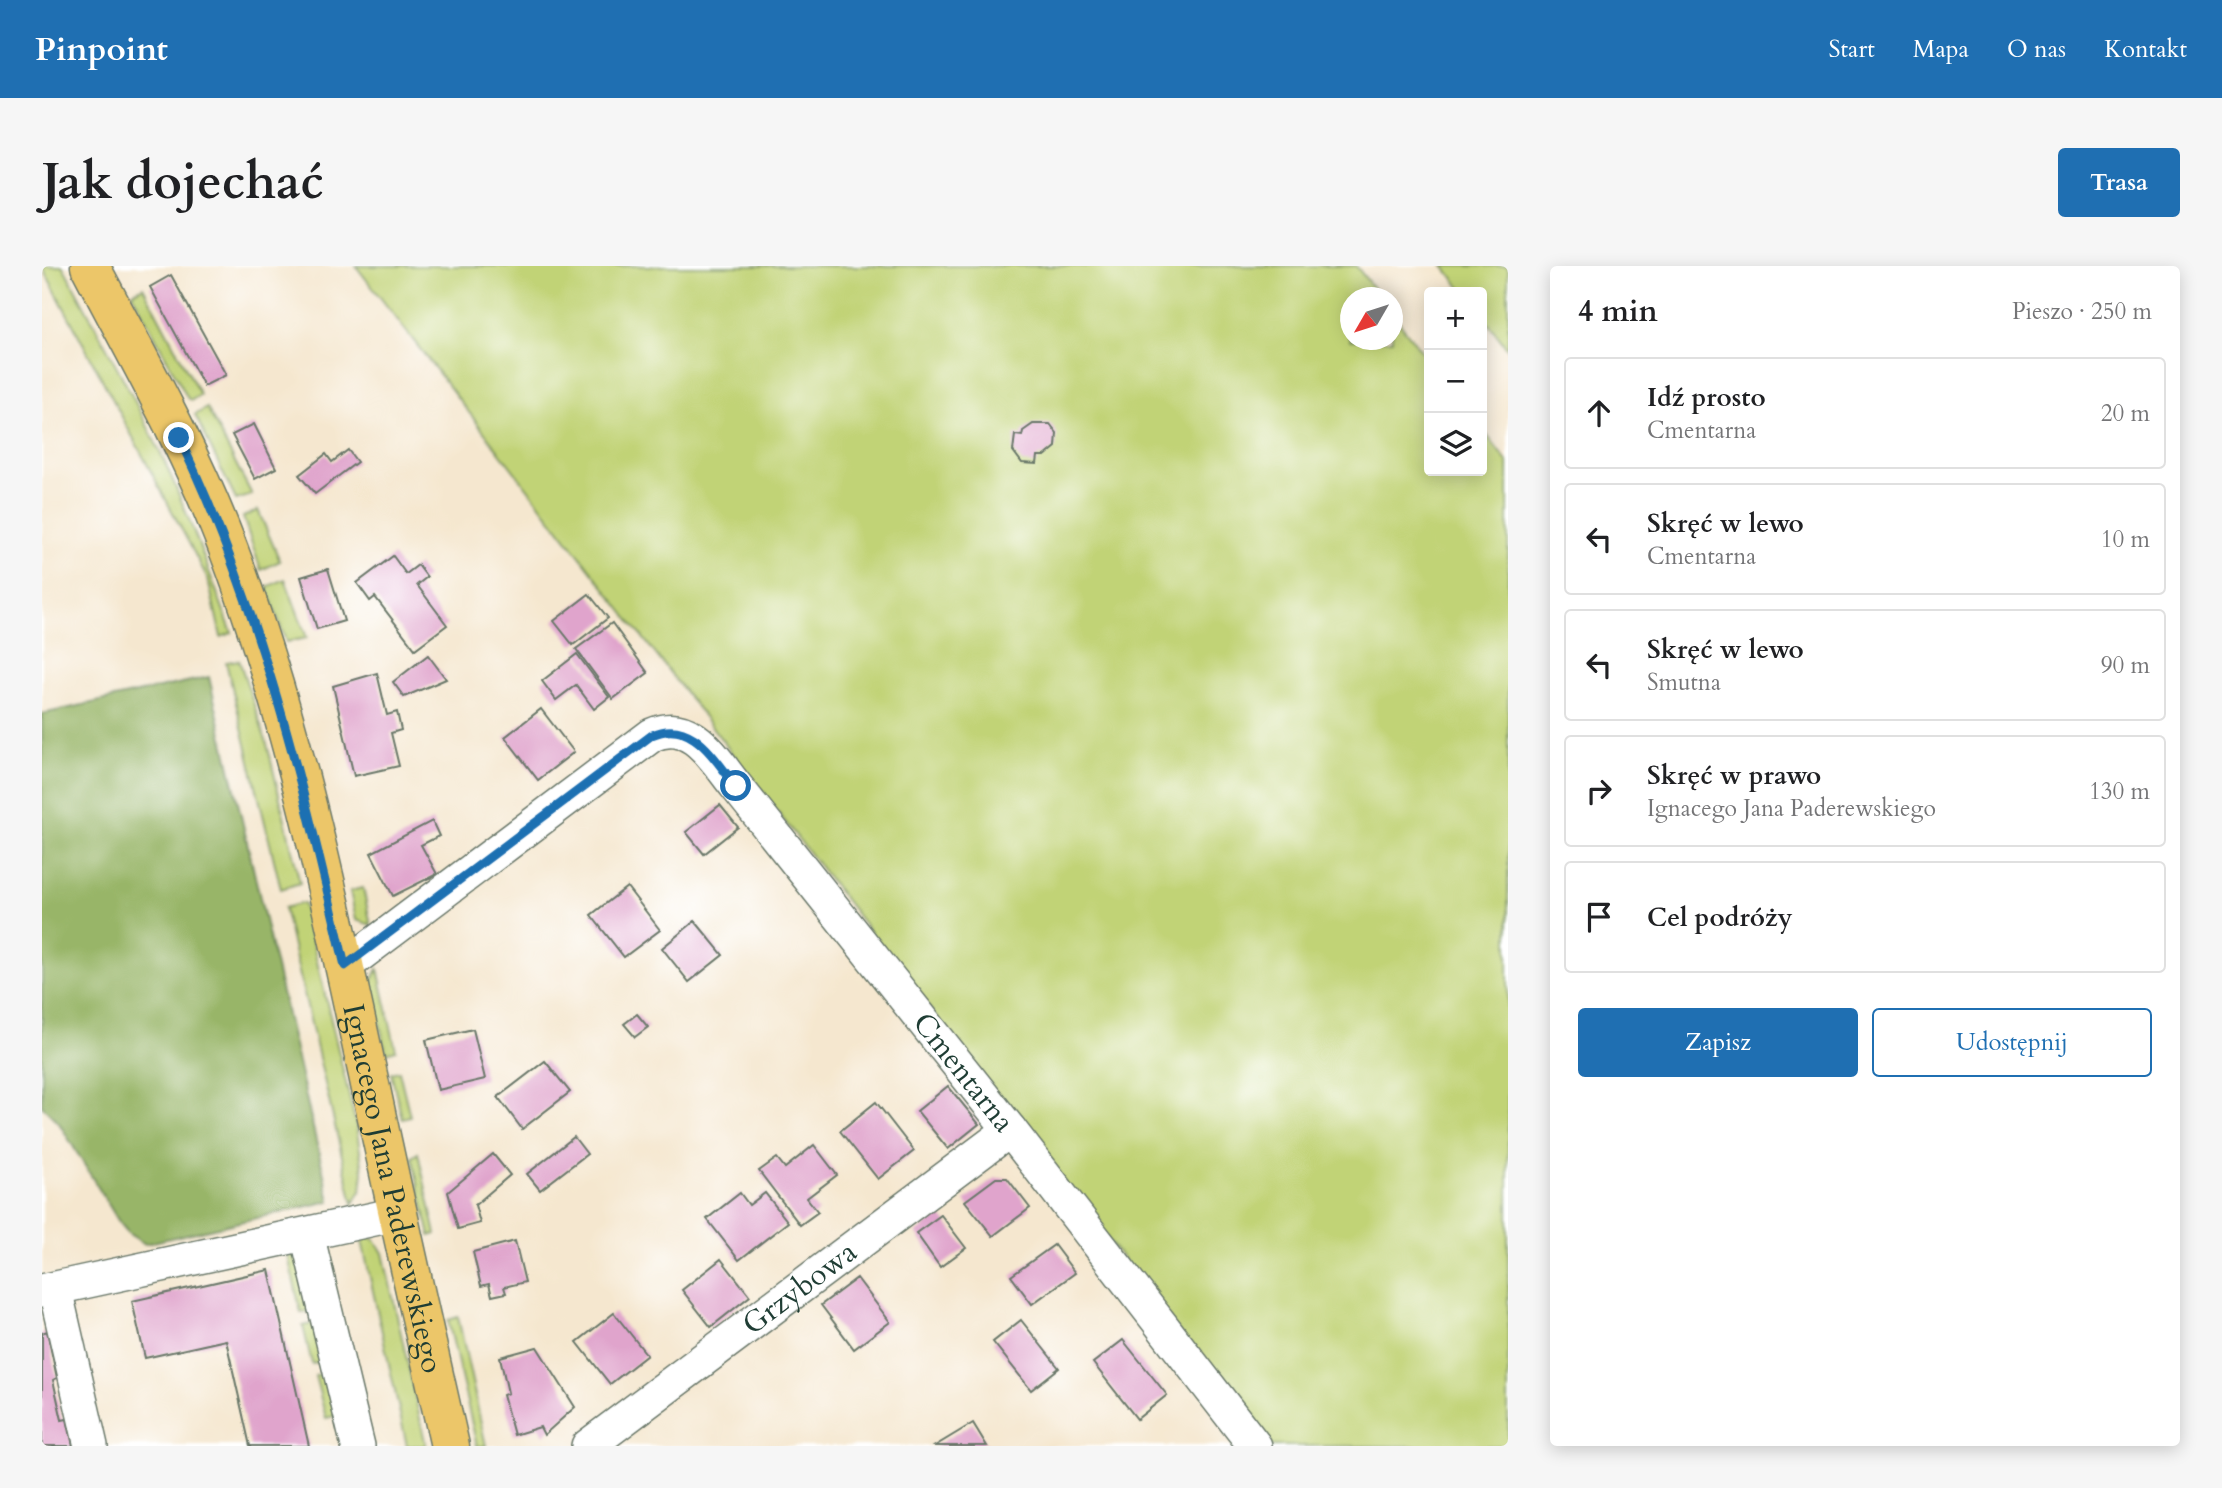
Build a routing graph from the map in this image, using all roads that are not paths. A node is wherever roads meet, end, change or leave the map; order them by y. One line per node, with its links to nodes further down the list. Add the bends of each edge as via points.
1 (90, 266): 2 (main road, Ignacego Jana Paderewskiego, via 185,449 230,554 286,729)
2 (345, 966): 3 (street, Cmentarna, via 652,735 676,731 704,747); 4 (main road, Ignacego Jana Paderewskiego)
3 (1010, 1130): 10 (street, Grzybowa); 11 (street, Cmentarna)
4 (397, 1214): 5 (street); 9 (main road, Ignacego Jana Paderewskiego)
5 (307, 1234): 6 (street); 8 (street)
6 (49, 1290): 7 (street)
7 (91, 1446)
8 (358, 1446)
9 (450, 1446)
10 (588, 1446)
11 (1255, 1446)

